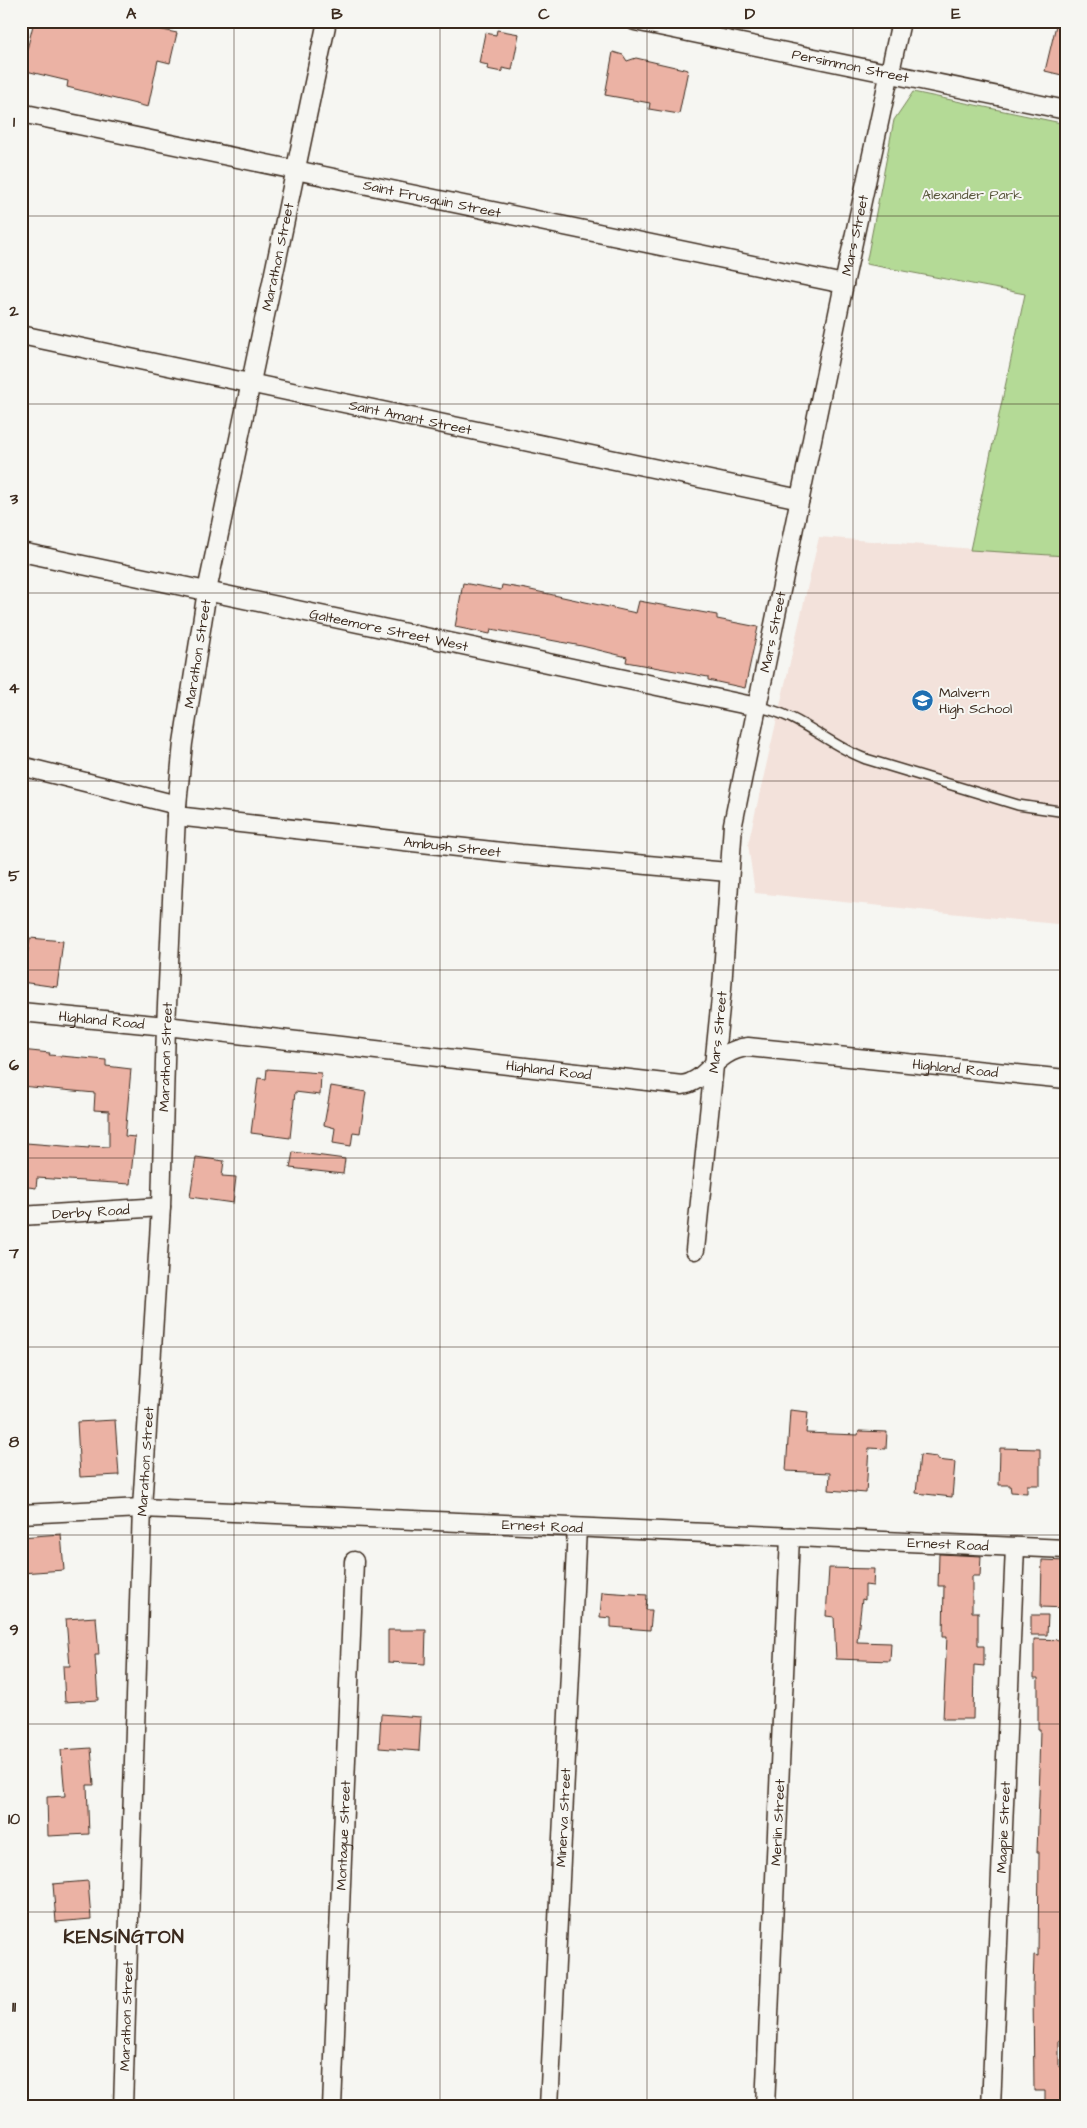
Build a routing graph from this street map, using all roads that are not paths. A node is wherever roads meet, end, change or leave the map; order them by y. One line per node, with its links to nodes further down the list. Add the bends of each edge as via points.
1 (327, 21): 7 (street, Marathon Street)
2 (635, 21): 4 (street, Persimmon Street)
3 (901, 21): 4 (street, Mars Street)
4 (890, 74): 5 (street, Persimmon Street); 8 (street, Mars Street)
5 (1066, 110)
6 (21, 113): 7 (street, Saint Frusquin Street)
7 (294, 170): 8 (street, Saint Frusquin Street); 10 (street, Marathon Street)
8 (844, 284): 11 (street, Mars Street)
9 (21, 335): 10 (street, Saint Amant Street)
10 (249, 384): 11 (street, Saint Amant Street); 13 (street, Marathon Street)
11 (800, 498): 14 (street, Mars Street)
12 (21, 552): 13 (street, Galteemore Street West)
13 (207, 591): 14 (street, Galteemore Street West); 16 (street, Marathon Street, via 183,743)
14 (757, 707): 17 (lane, via 794,718 854,755 1018,805); 18 (street, Mars Street, via 733,824)
15 (21, 766): 16 (street, Ambush Street)
16 (177, 811): 18 (street, Ambush Street, via 521,854); 20 (street, Marathon Street)
17 (1066, 812)
18 (728, 872): 21 (street, Mars Street)
19 (21, 1012): 20 (street, Highland Road)
20 (166, 1026): 21 (street, Highland Road, via 682,1085 695,1082); 23 (street, Marathon Street)
21 (714, 1063): 22 (street, Highland Road, via 732,1050 748,1047); 25 (street, Mars Street)
22 (1066, 1079)
23 (161, 1207): 24 (street, Derby Road); 26 (street, Marathon Street)
24 (21, 1216)
25 (695, 1250)
26 (142, 1508): 27 (street, Ernest Road); 28 (street, Ernest Road); 33 (street, Marathon Street)
27 (21, 1514)
28 (576, 1528): 29 (street, Ernest Road); 35 (street, Minerva Street)
29 (790, 1537): 30 (street, Ernest Road); 36 (street, Merlin Street)
30 (1015, 1547): 31 (street, Ernest Road); 37 (street, Magpie Street)
31 (1066, 1549)
32 (354, 1562): 34 (street, Montague Street)
33 (123, 2107)
34 (332, 2107)
35 (549, 2107)
36 (765, 2107)
37 (991, 2107)

